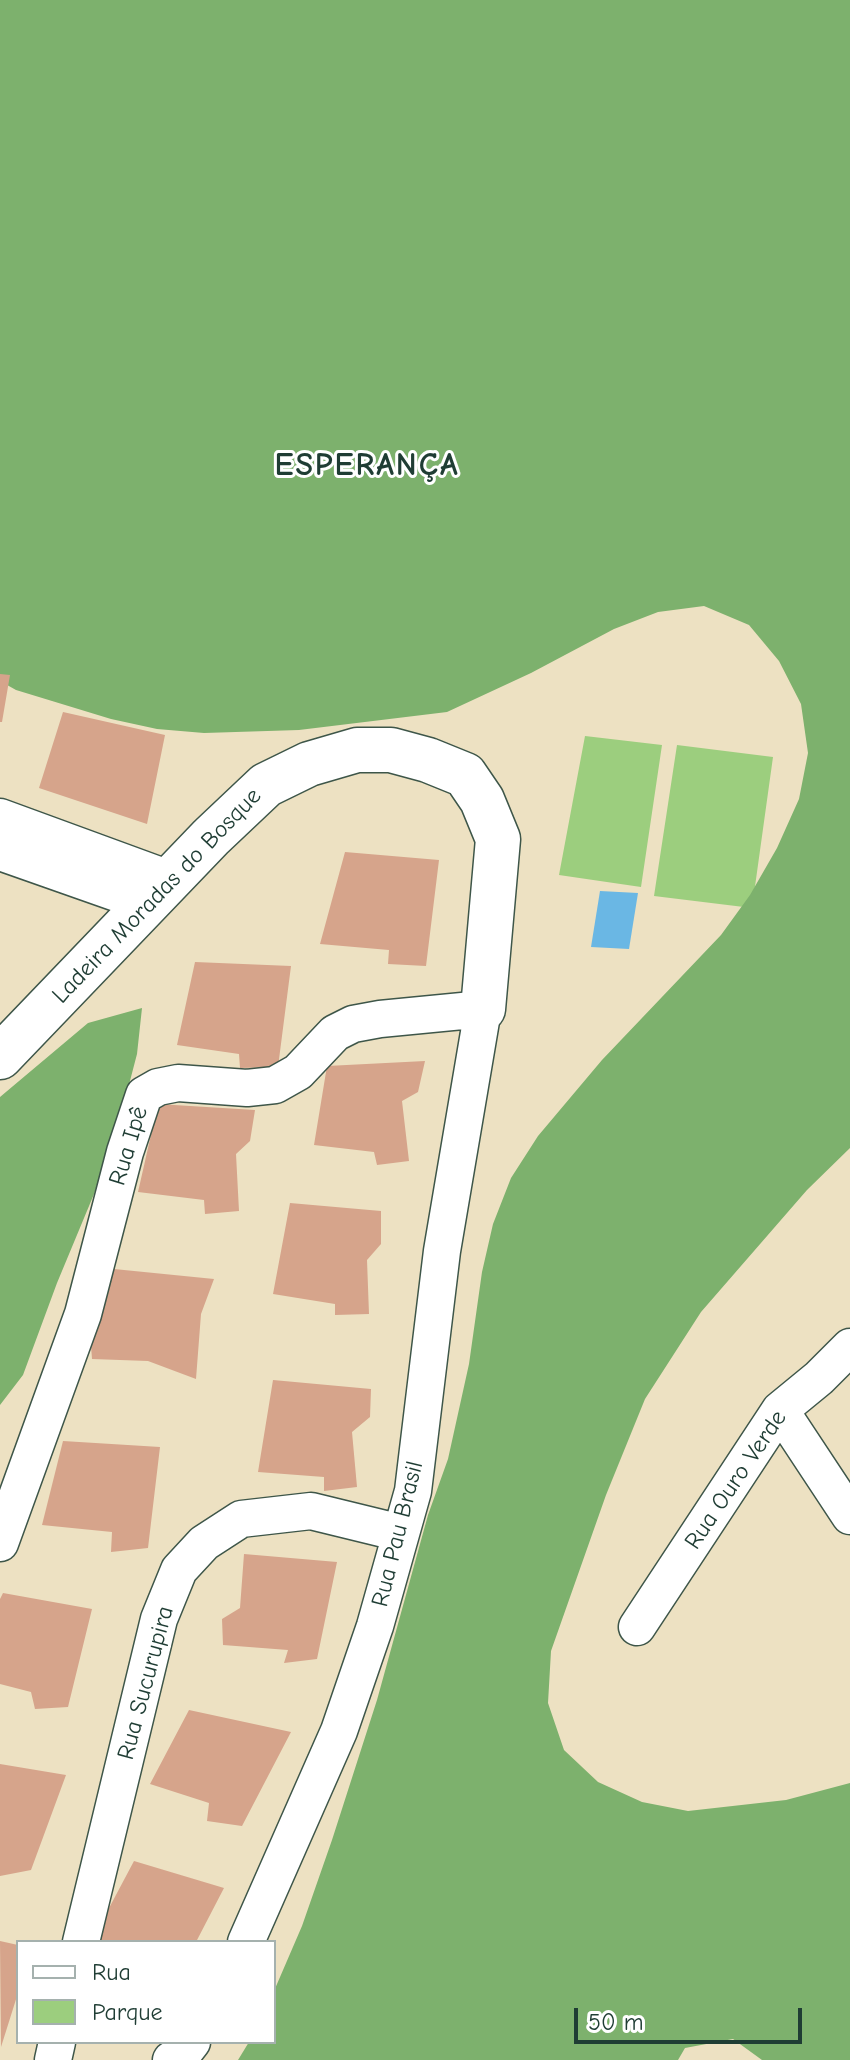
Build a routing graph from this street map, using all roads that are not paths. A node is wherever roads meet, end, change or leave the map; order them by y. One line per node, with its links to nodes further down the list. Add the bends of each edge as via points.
1 (0, 817): 3 (street)
2 (0, 852): 3 (street)
3 (160, 892): 4 (street, Ladeira Moradas do Bosque, via 266,785 309,764 357,750 391,750 428,760 465,775 498,839); 5 (street, Ladeira Moradas do Bosque)
4 (483, 1009): 9 (street, Rua Pau Brasil, via 442,1251 413,1491); 10 (street, Rua Ipê, via 353,1024 275,1085 178,1083 144,1095 83,1314)
5 (0, 1057)
6 (850, 1347): 7 (street, Rua Ouro Verde)
7 (780, 1410): 8 (street); 11 (street, Rua Ouro Verde)
8 (850, 1516)
9 (401, 1533): 12 (street, Rua Sucurupira, via 311,1511 241,1519 204,1543 179,1570 159,1619); 13 (street, Rua Pau Brasil, via 339,1731)
10 (0, 1543)
11 (637, 1627)
12 (81, 1940)
13 (247, 1940)
14 (190, 2044): 15 (street)
15 (171, 2060)

